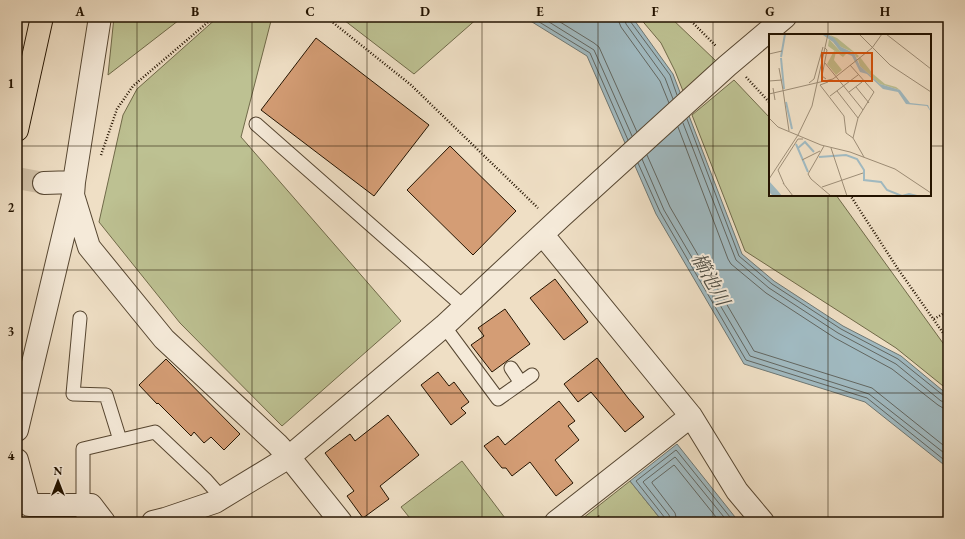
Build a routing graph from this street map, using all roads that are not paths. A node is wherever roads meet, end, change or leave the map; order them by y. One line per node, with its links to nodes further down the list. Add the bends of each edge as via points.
1 (42, 17): 5 (highway)
2 (100, 17): 7 (street)
3 (785, 17): 8 (street)
4 (256, 124): 9 (lane)
5 (17, 130)
6 (44, 184): 7 (street)
7 (74, 189): 16 (street); 18 (street, via 89,247 164,339)
8 (553, 225): 9 (street); 15 (street)
9 (464, 307): 11 (street)
10 (80, 318): 17 (lane, via 73,394 106,396)
11 (444, 326): 14 (lane, via 498,399); 18 (street)
12 (511, 368): 14 (lane)
13 (532, 375): 14 (lane)
14 (521, 383)
15 (691, 416): 25 (street); 26 (street, via 736,491)
16 (17, 430)
17 (120, 440): 20 (lane, via 155,432); 21 (lane, via 83,449)
18 (289, 457): 20 (street); 24 (street)
19 (17, 460): 21 (street, via 29,505)
20 (222, 498): 23 (street)
21 (84, 514): 22 (street, via 91,505)
22 (104, 522)
23 (153, 522)
24 (341, 522)
25 (556, 522)
26 (763, 522)

